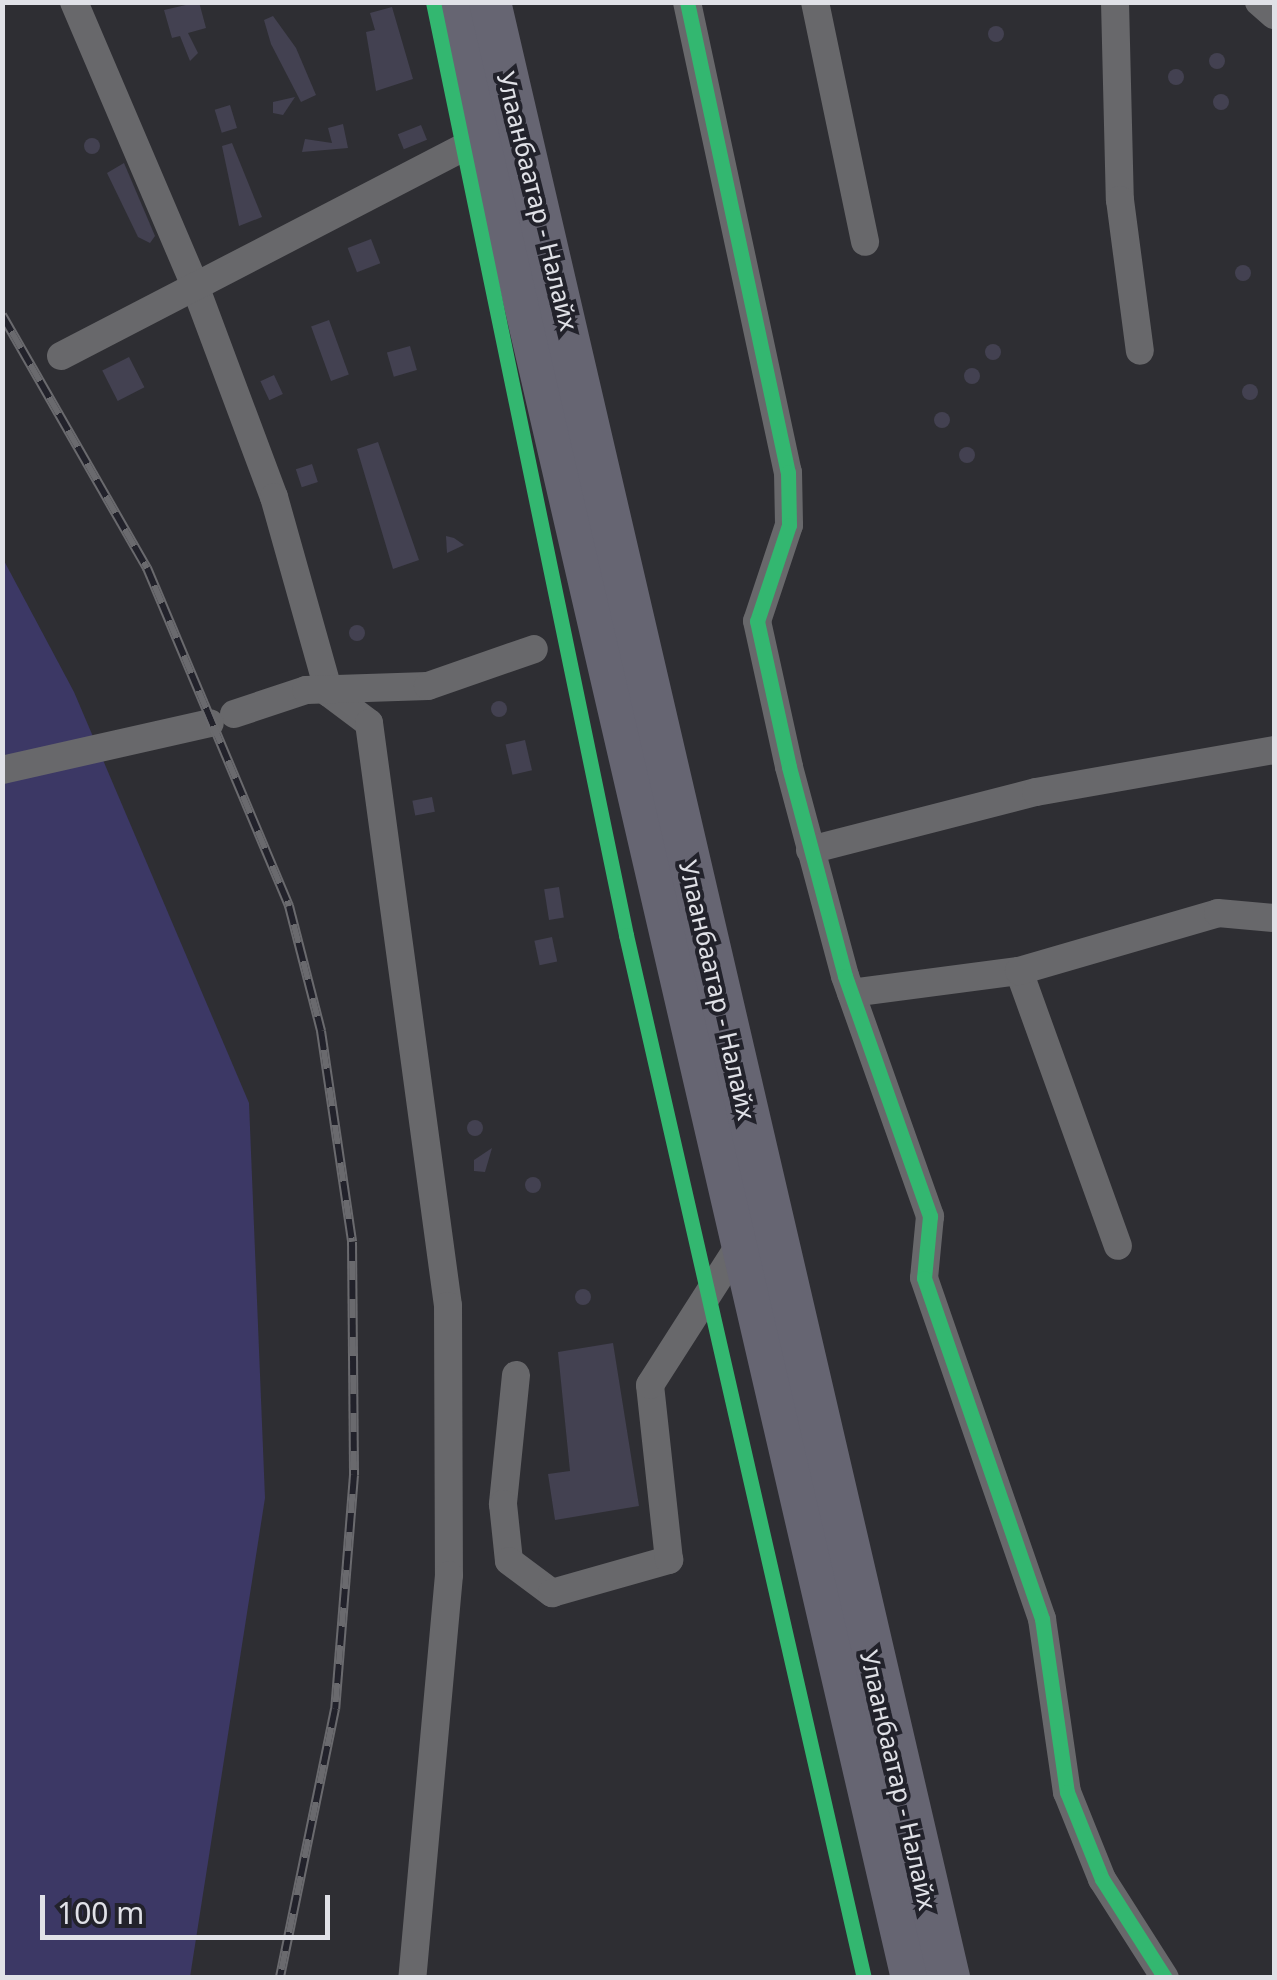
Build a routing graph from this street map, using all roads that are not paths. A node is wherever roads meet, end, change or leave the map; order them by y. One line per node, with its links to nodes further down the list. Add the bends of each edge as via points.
1 (74, 2): 11 (street)
2 (455, 2): 9 (highway, Улаанбаатар - Налайх)
3 (490, 2): 27 (highway, Улаанбаатар - Налайх)
4 (687, 2): 18 (street, via 788,472 789,525 757,621)
5 (816, 2): 10 (street)
6 (1115, 2): 12 (street, via 1120,200)
7 (1259, 2): 8 (street)
8 (1274, 15)
9 (484, 137): 11 (street); 22 (highway, Улаанбаатар - Налайх)
10 (865, 242)
11 (195, 286): 13 (street); 15 (street, via 274,496)
12 (1140, 351)
13 (61, 356)
14 (534, 649): 15 (street, via 428,686)
15 (329, 693): 17 (street, via 306,690 222,719); 25 (street, via 369,723 448,1306 449,1575)
16 (1274, 750): 18 (street, via 1036,792)
17 (2, 770)
18 (810, 850): 21 (street)
19 (1274, 918): 20 (street, via 1218,913)
20 (1020, 971): 21 (street); 23 (street)
21 (851, 993): 28 (street, via 930,1216 924,1278 1042,1619 1067,1792 1102,1880)
22 (742, 1241): 24 (street, via 650,1385 670,1560 552,1593 509,1561 504,1504); 26 (highway, Улаанбаатар - Налайх)
23 (1118, 1246)
24 (516, 1375)
25 (412, 1978)
26 (912, 1978)
27 (949, 1978)
28 (1165, 1978)

